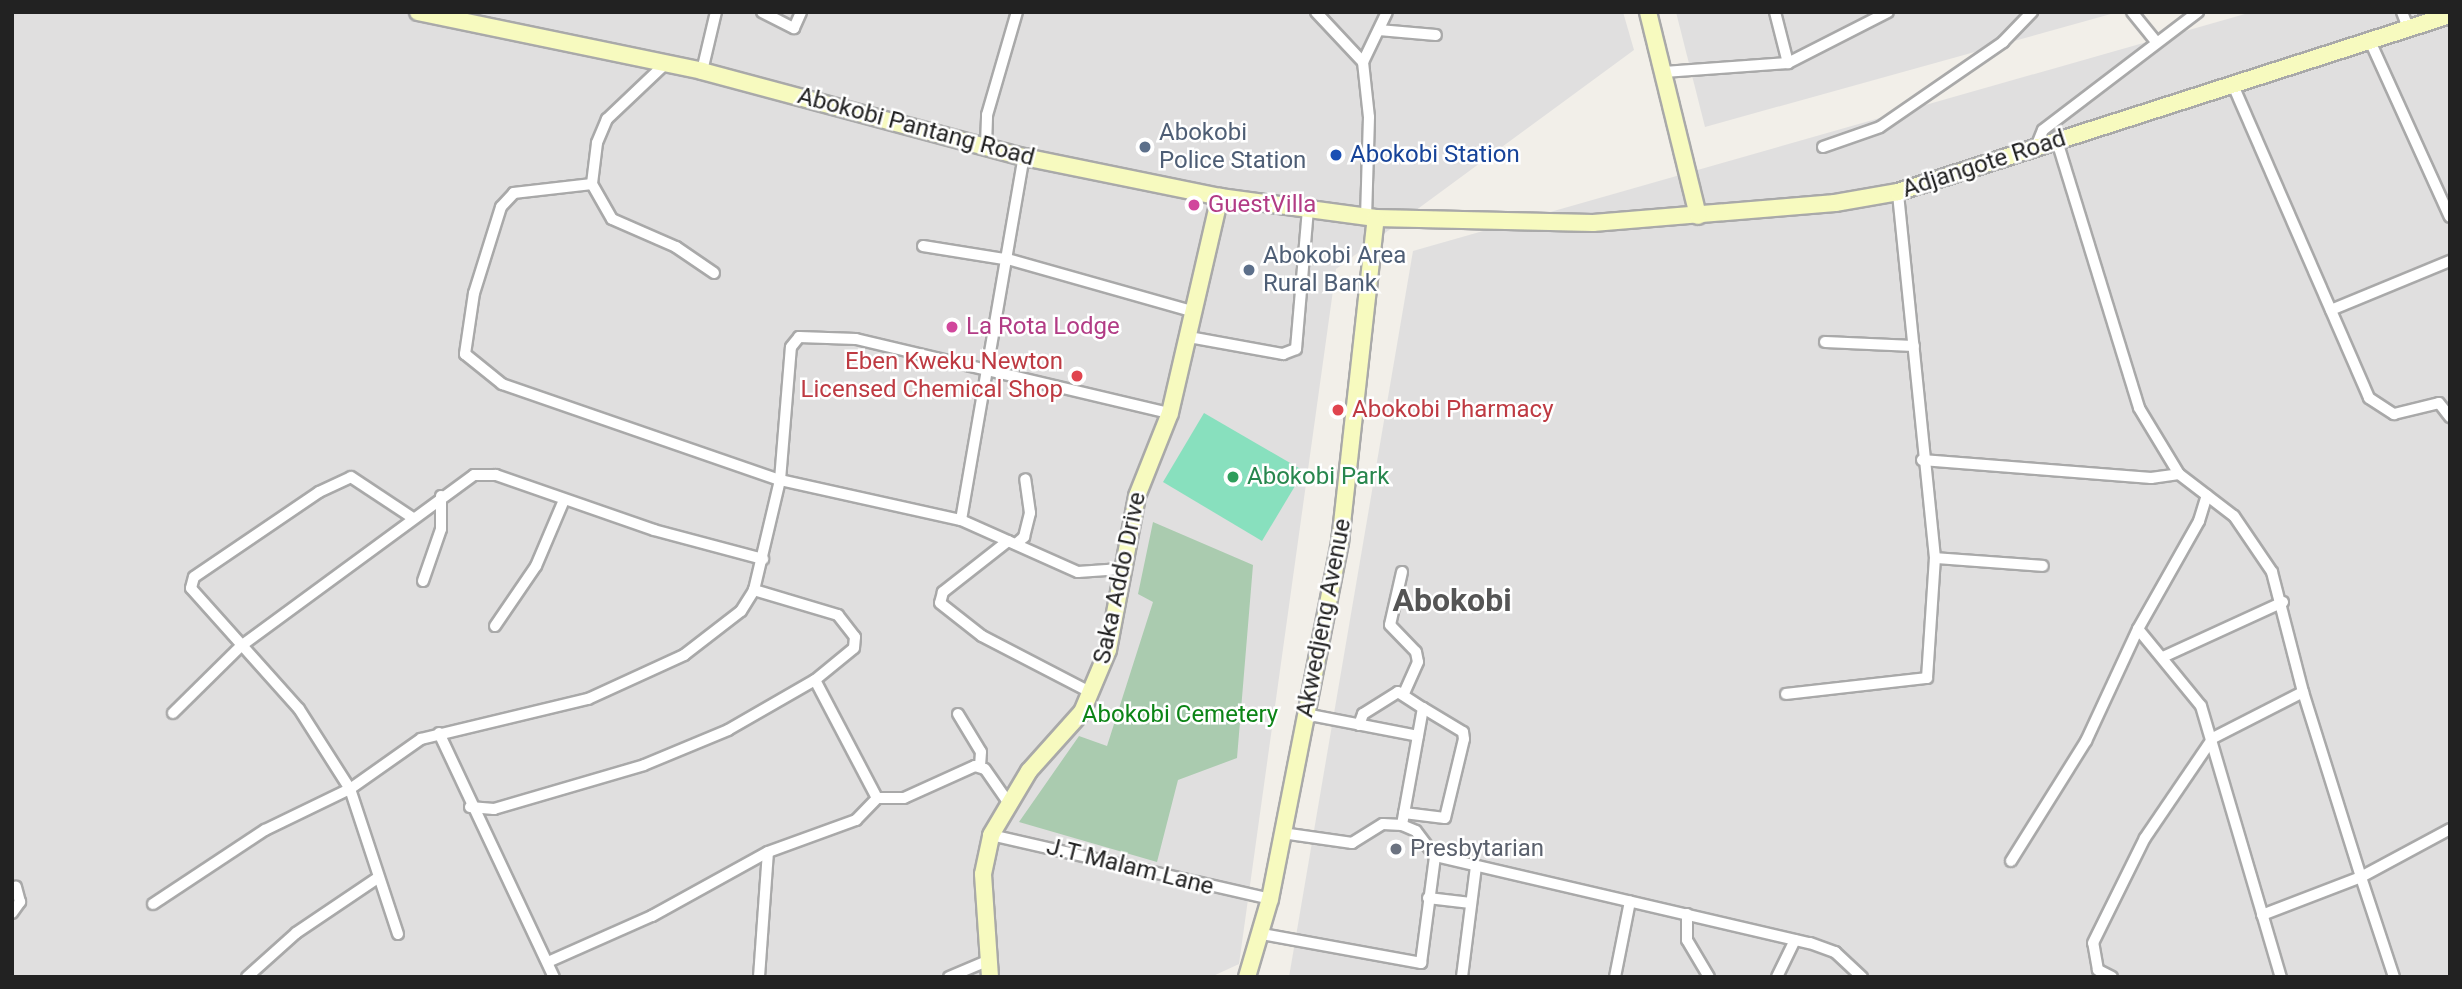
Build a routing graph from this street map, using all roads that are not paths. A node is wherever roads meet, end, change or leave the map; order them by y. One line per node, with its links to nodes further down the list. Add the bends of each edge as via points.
1 (418, 12): 23 (street, Abokobi Pantang Road)
2 (716, 12): 24 (street)
3 (762, 12): 4 (street, via 794,28)
4 (801, 12)
5 (1017, 12): 28 (street, via 987,115)
6 (1316, 12): 21 (street)
7 (1387, 12): 17 (street)
8 (1648, 12): 25 (street)
9 (1775, 12): 22 (street)
10 (1888, 12): 22 (street)
11 (2032, 12): 29 (street, via 1992,50 1880,127)
12 (2132, 12): 20 (street)
13 (2198, 12): 20 (street)
14 (2402, 12): 16 (street)
15 (2450, 15): 16 (street, Adjangote Road)
16 (2408, 28): 19 (street, Adjangote Road)
17 (1379, 30): 18 (street); 21 (street)
18 (1436, 35)
19 (2370, 40): 26 (street, Adjangote Road); 38 (street)
20 (2156, 42): 30 (street, via 2043,130)
21 (1363, 62): 37 (street)
22 (1787, 63): 25 (street)
23 (664, 65): 24 (street, Abokobi Pantang Road); 32 (street, via 607,120 597,143)
24 (702, 71): 28 (street, Abokobi Pantang Road)
25 (1664, 72): 36 (street)
26 (2233, 85): 27 (street, Adjangote Road); 43 (street)
27 (2057, 141): 30 (street, Adjangote Road); 52 (street, via 2139,408)
28 (986, 146): 31 (street, Abokobi Pantang Road)
29 (1823, 146)
30 (2036, 147): 33 (street, Adjangote Road)
31 (1024, 156): 34 (street, Abokobi Pantang Road); 40 (street)
32 (592, 184): 42 (street, via 612,219 676,247); 54 (street, via 559,184 505,199 474,293 464,354 502,384)
33 (1898, 192): 36 (street, Adjangote Road); 47 (street)
34 (1220, 197): 35 (street, Abokobi Pantang Road); 44 (street, Saka Addo Drive)
35 (1308, 209): 37 (street, Abokobi Pantang Road); 45 (street, via 1296,349 1283,354)
36 (1698, 216): 37 (street, Adjangote Road, via 1593,223)
37 (1371, 217): 81 (street, Akwedjeng Avenue, via 1344,514)
38 (2450, 217)
39 (923, 246): 40 (street)
40 (1004, 258): 44 (street); 48 (street)
41 (2450, 261): 43 (street)
42 (714, 273)
43 (2331, 310): 50 (street, via 2360,382 2378,408 2394,414 2439,403)
44 (1195, 312): 45 (street, Saka Addo Drive)
45 (1189, 337): 49 (street, Saka Addo Drive)
46 (1825, 342): 47 (street)
47 (1914, 346): 51 (street)
48 (983, 370): 49 (street); 54 (street, via 856,339 799,337 791,347); 59 (street)
49 (1170, 413): 64 (street, Saka Addo Drive, via 1140,484)
50 (2450, 417)
51 (1922, 460): 52 (street, via 2151,478); 61 (street)
52 (2179, 474): 55 (street)
53 (1024, 479): 60 (street, via 1030,513 1024,537)
54 (780, 480): 59 (street); 62 (street)
55 (2207, 495): 68 (street, via 2250,538 2272,572); 70 (street, via 2199,521)
56 (441, 496): 57 (street, via 485,473); 58 (street); 66 (street, via 440,529)
57 (564, 500): 62 (street); 69 (street, via 536,566)
58 (413, 518): 71 (street); 71 (street, via 351,477 319,492 194,577 193,594)
59 (961, 520): 60 (street)
60 (1012, 543): 64 (street, via 1078,572); 75 (street, via 943,592 940,603 982,636)
61 (1935, 558): 63 (street); 77 (street, via 1929,671 1923,681)
62 (763, 559): 67 (street)
63 (2043, 566)
64 (1121, 569): 75 (street, Saka Addo Drive, via 1108,650)
65 (1402, 572): 76 (street, via 1390,625 1416,652 1418,662)
66 (423, 581)
67 (754, 590): 73 (street, via 847,622 855,637 854,648); 83 (street, via 741,611 684,655 588,699)
68 (2283, 602): 72 (street); 74 (street)
69 (495, 626)
70 (2138, 629): 72 (street); 98 (street, via 2086,741)
71 (241, 646): 79 (street); 87 (street, via 299,709)
72 (2163, 657): 85 (street, via 2201,706)
73 (815, 680): 88 (street); 90 (street, via 728,730 644,765 494,809)
74 (2303, 692): 85 (street); 100 (street)
75 (1092, 693): 89 (street, Saka Addo Drive)
76 (1404, 693): 78 (street); 82 (street, via 1393,693 1381,706 1368,710)
77 (1786, 694)
78 (1423, 708): 84 (street); 91 (street, via 1463,732 1464,739 1448,815 1436,820)
79 (173, 713)
80 (958, 714): 86 (street, via 981,752)
81 (1305, 715): 82 (street); 94 (street, Akwedjeng Avenue)
82 (1359, 725): 84 (street)
83 (439, 733): 87 (street, via 413,743); 90 (street)
84 (1418, 736): 91 (street)
85 (2213, 738): 110 (street); 128 (street, via 2145,838 2093,943 2098,970)
86 (980, 767): 88 (street, via 904,798); 89 (street)
87 (350, 789): 101 (street); 107 (street, via 265,830)
88 (877, 799): 96 (street, via 856,820)
89 (1008, 802): 95 (street, Saka Addo Drive)
90 (470, 807): 114 (street)
91 (1404, 813): 92 (street)
92 (1402, 825): 94 (street, via 1383,824 1352,843); 97 (street, via 1416,831)
93 (2450, 829): 100 (street)
94 (1283, 834): 104 (street, Akwedjeng Avenue)
95 (990, 835): 104 (street, J.T Malam Lane); 116 (street, Saka Addo Drive, via 983,874)
96 (768, 852): 114 (street, via 652,916); 120 (street)
97 (1435, 856): 99 (street); 103 (street)
98 (2011, 861)
99 (1476, 866): 105 (street); 106 (street)
100 (2361, 877): 110 (street); 130 (street)
101 (376, 879): 111 (street); 118 (street, via 296,933)
102 (16, 887): 108 (street, via 20,902)
103 (1428, 898): 106 (street); 115 (street)
104 (1270, 899): 112 (street, Akwedjeng Avenue)
105 (1630, 901): 109 (street); 124 (street)
106 (1471, 903): 123 (street)
107 (153, 904)
108 (12, 913)
109 (1687, 914): 113 (street); 125 (street, via 1687,940)
110 (2262, 915): 129 (street)
111 (398, 934)
112 (1262, 934): 115 (street); 117 (street, Akwedjeng Avenue)
113 (1796, 940): 126 (street); 127 (street, via 1835,952)
114 (548, 962): 119 (street)
115 (1421, 963): 122 (street)
116 (989, 969): 121 (street)
117 (1250, 975)
118 (247, 977)
119 (554, 977)
120 (758, 977)
121 (949, 977)
122 (1419, 977)
123 (1462, 977)
124 (1615, 977)
125 (1709, 977)
126 (1777, 977)
127 (1862, 977)
128 (2112, 977)
129 (2281, 977)
130 (2394, 977)

